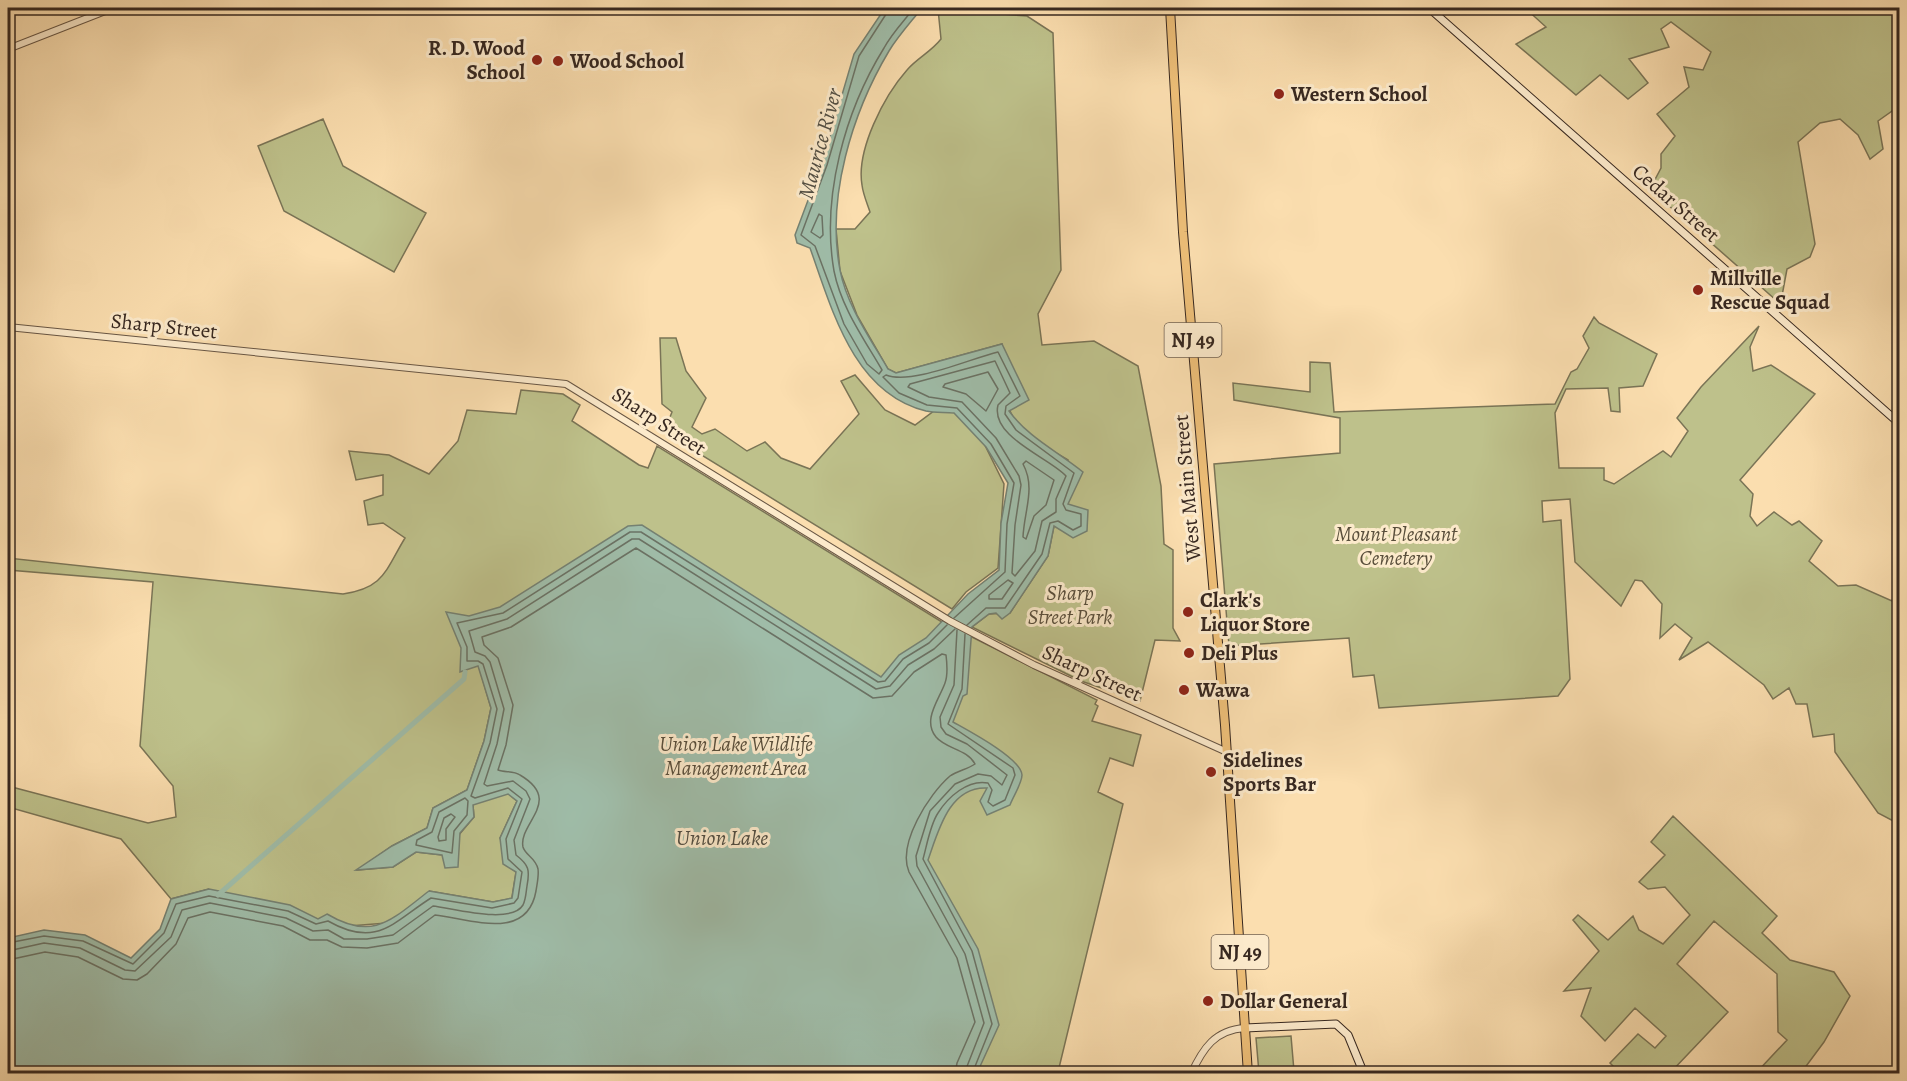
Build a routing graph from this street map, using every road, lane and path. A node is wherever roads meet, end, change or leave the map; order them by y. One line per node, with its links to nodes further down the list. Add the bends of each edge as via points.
1 (114, 8): 4 (street)
2 (1170, 8): 7 (highway, West Main Street / NJ 49, via 1183,220)
3 (1430, 8): 6 (main road, Cedar Street)
4 (8, 49)
5 (8, 327): 7 (street, Sharp Street, via 566,384 950,621 1034,665)
6 (1899, 424)
7 (1227, 752): 8 (highway, West Main Street / NJ 49)
8 (1245, 1028): 9 (street, via 1227,1031 1213,1039 1200,1053); 10 (highway, West Main Street / NJ 49); 11 (main road, via 1327,1023 1339,1026 1348,1035)
9 (1191, 1074)
10 (1248, 1074)
11 (1364, 1074)

